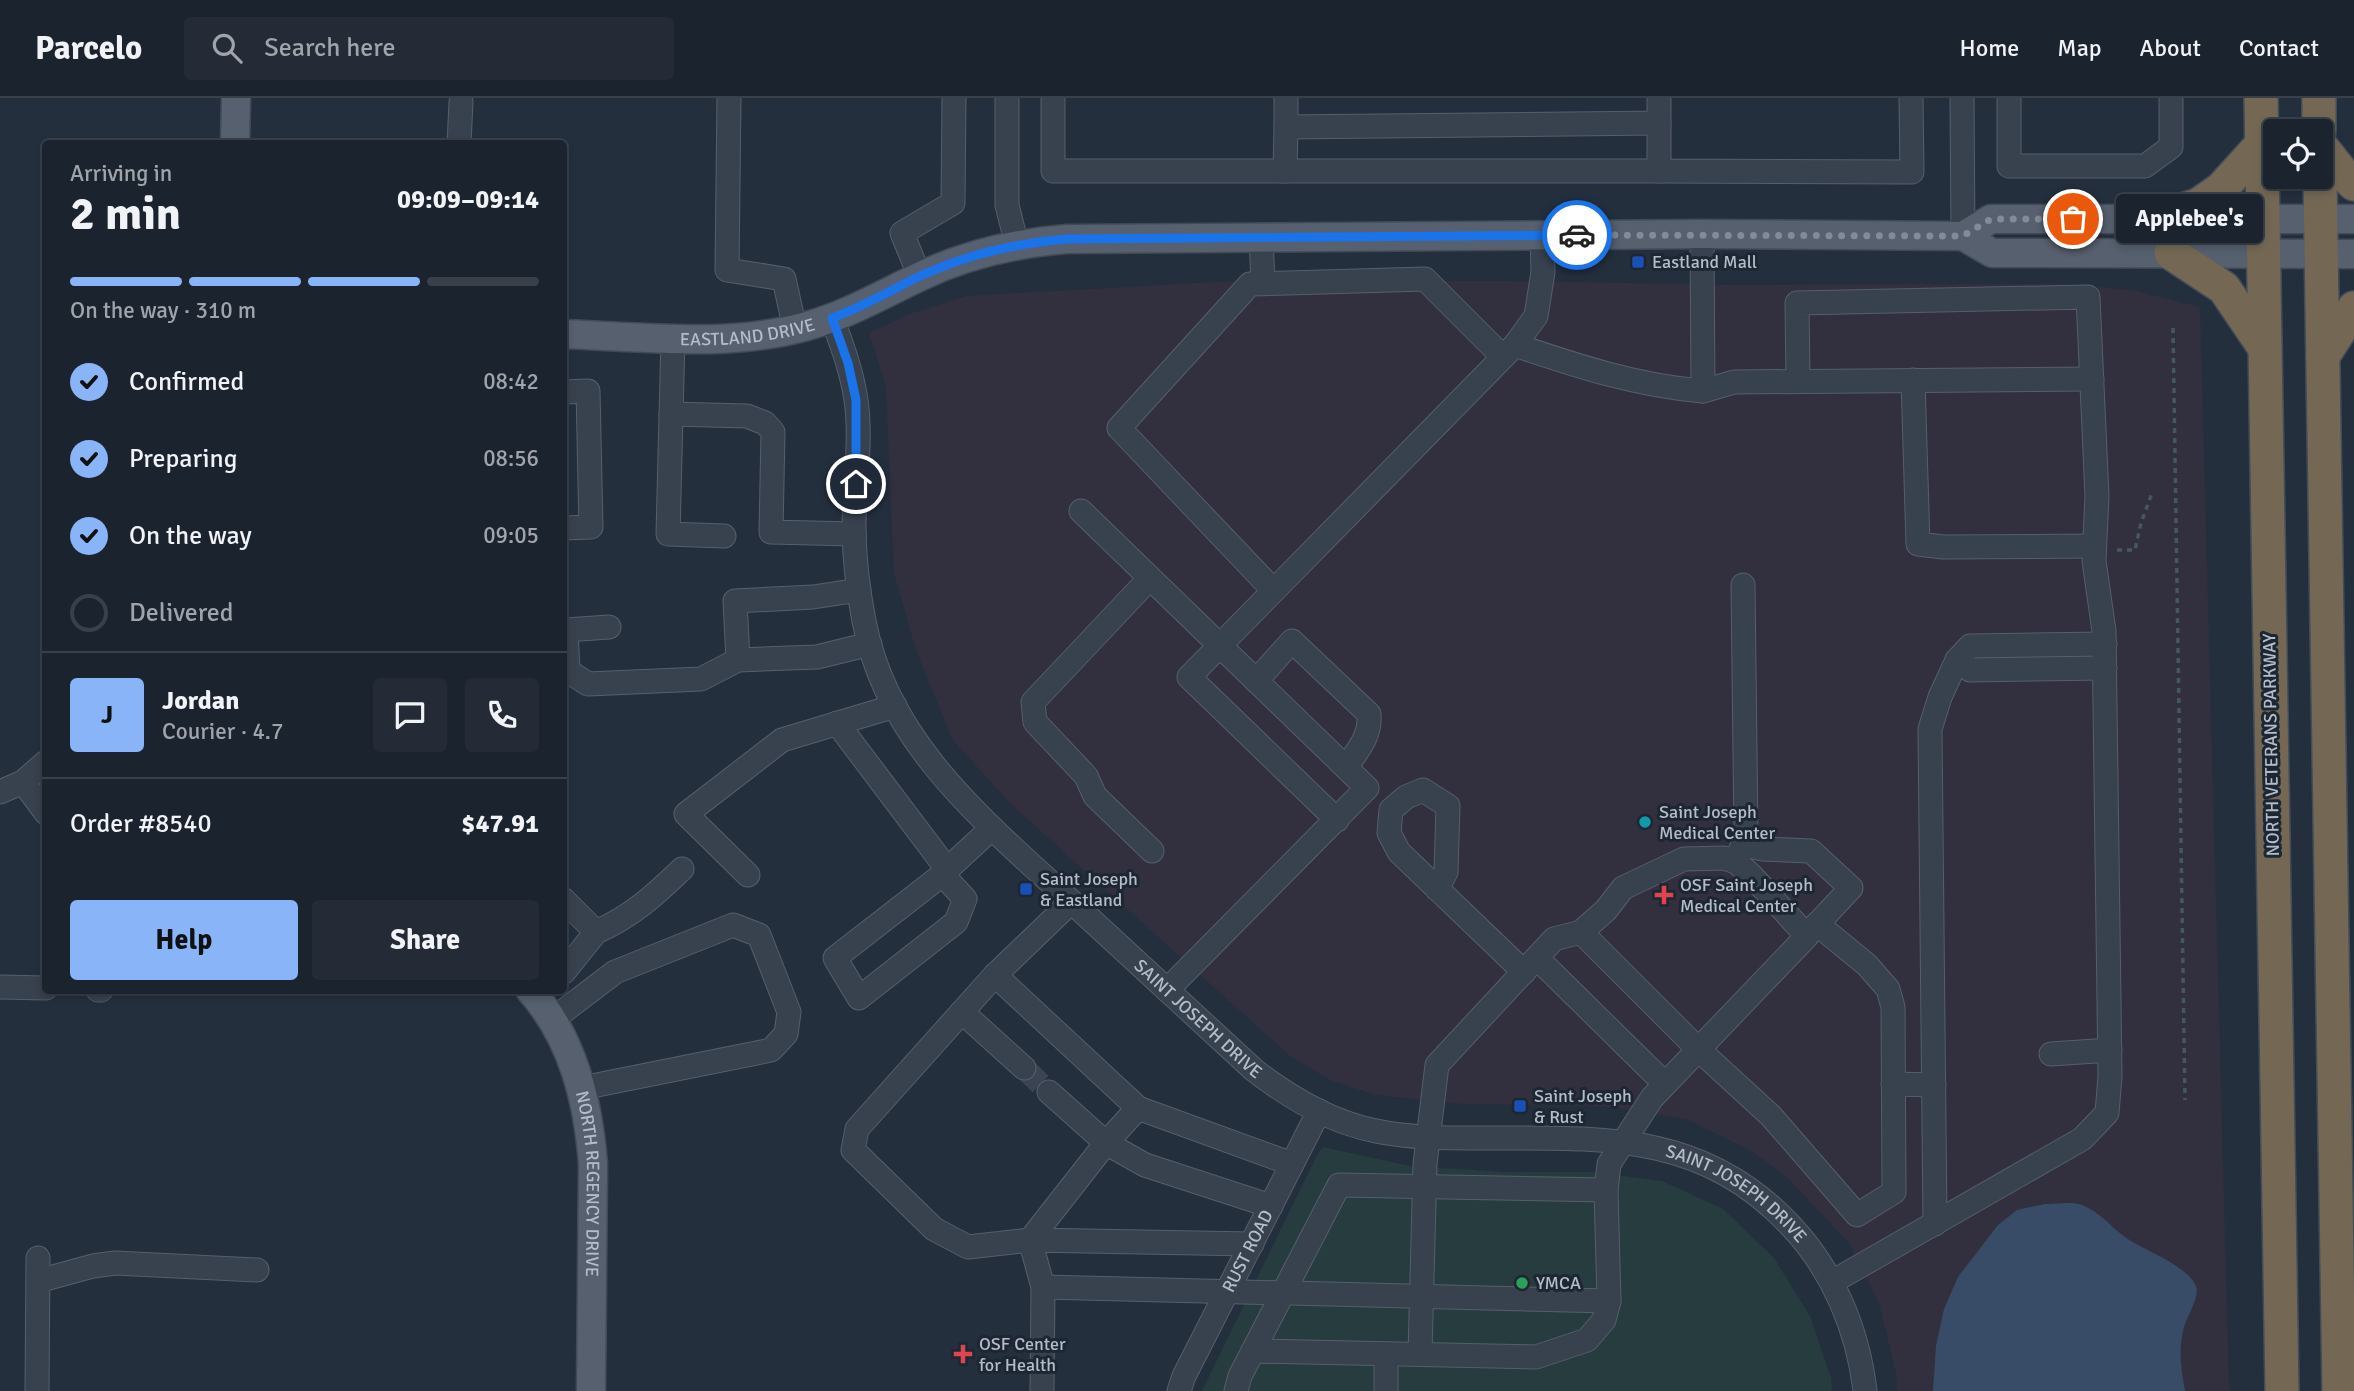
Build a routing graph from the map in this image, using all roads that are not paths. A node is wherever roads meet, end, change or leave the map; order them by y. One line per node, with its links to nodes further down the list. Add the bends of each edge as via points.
1 (236, 98): 18 (main road)
2 (729, 98): 43 (street, via 727,270 784,279)
3 (954, 98): 39 (street, via 953,203 902,233)
4 (1007, 98): 34 (street, via 1007,205)
5 (1053, 98): 22 (street, via 1053,171)
6 (1286, 98): 17 (street)
7 (1659, 98): 16 (street)
8 (1911, 98): 23 (street, via 1912,172)
9 (1962, 98): 32 (street)
10 (2009, 98): 11 (street, via 2009,166 2145,166 2171,147)
11 (2171, 98)
12 (2261, 98): 20 (highway, NORTH VETERANS PARKWAY)
13 (2319, 98): 15 (highway)
14 (460, 102): 19 (street)
15 (2319, 119)
16 (1659, 123): 17 (street); 23 (street)
17 (1286, 127): 22 (street)
18 (235, 140)
19 (459, 140)
20 (2261, 145): 26 (highway, via 2221,189 2198,205); 27 (highway, NORTH VETERANS PARKWAY)
21 (2333, 161): 24 (highway)
22 (1285, 171): 23 (street)
23 (1659, 171)
24 (2354, 184)
25 (2320, 189): 28 (highway)
26 (2154, 219): 27 (main road, EASTLAND DRIVE); 32 (main road, EASTLAND DRIVE, via 1991,219)
27 (2262, 219): 28 (main road, EASTLAND DRIVE); 36 (highway, NORTH VETERANS PARKWAY)
28 (2320, 219): 29 (main road, EASTLAND DRIVE); 37 (highway)
29 (2354, 219)
30 (1702, 234): 31 (main road, EASTLAND DRIVE); 32 (main road, EASTLAND DRIVE); 52 (street)
31 (1542, 236): 33 (main road, EASTLAND DRIVE); 47 (street, via 1543,272 1536,316)
32 (1963, 236): 35 (main road, EASTLAND DRIVE, via 1992,253)
33 (1261, 237): 34 (main road, EASTLAND DRIVE, via 1067,239); 40 (street)
34 (1017, 245): 39 (main road, EASTLAND DRIVE)
35 (2171, 253): 36 (main road, EASTLAND DRIVE); 46 (highway, via 2224,288)
36 (2263, 254): 37 (main road, EASTLAND DRIVE); 46 (highway, NORTH VETERANS PARKWAY)
37 (2321, 254): 38 (main road, EASTLAND DRIVE); 48 (highway)
38 (2354, 254)
39 (920, 277): 42 (main road, EASTLAND DRIVE)
40 (1263, 282): 47 (street, via 1425,279); 63 (street, via 1250,284 1119,428)
41 (2354, 308): 48 (highway)
42 (832, 318): 43 (main road, EASTLAND DRIVE); 57 (street, SAINT JOSEPH DRIVE, via 856,400)
43 (795, 329): 45 (main road, EASTLAND DRIVE, via 741,337)
44 (567, 334): 45 (main road, EASTLAND DRIVE)
45 (673, 338): 54 (street)
46 (2264, 347): 143 (highway, NORTH VETERANS PARKWAY)
47 (1509, 351): 52 (street, via 1674,389); 63 (street)
48 (2323, 356): 144 (highway)
49 (2092, 379): 50 (street); 51 (street, via 2088,298 1797,303); 59 (street, via 2097,496)
50 (1913, 380): 51 (street); 59 (street, via 1917,544)
51 (1798, 381): 52 (street, via 1734,382)
52 (1703, 391)
53 (567, 392): 56 (street, via 588,391 591,527)
54 (671, 414): 57 (street, via 747,416 765,422 773,432 771,532); 58 (street, via 668,534)
55 (1081, 511): 60 (street)
56 (567, 528)
57 (854, 534): 62 (street, SAINT JOSEPH DRIVE)
58 (724, 537)
59 (2094, 546): 67 (street)
60 (1150, 578): 68 (street); 83 (street, via 1033,702 1035,722 1086,776 1095,796)
61 (1744, 585): 84 (street, via 1746,836)
62 (859, 590): 66 (street, SAINT JOSEPH DRIVE); 70 (street, via 736,601)
63 (1273, 590): 68 (street)
64 (609, 627): 65 (street)
65 (567, 630)
66 (870, 644): 70 (street, via 817,657); 74 (street, SAINT JOSEPH DRIVE)
67 (2105, 644): 71 (street, via 1970,646); 72 (street)
68 (1219, 645): 73 (street); 81 (street, via 1189,677)
69 (567, 657): 70 (street, via 568,671 588,684 701,679)
70 (738, 660)
71 (1957, 660): 72 (street, via 1970,670); 109 (street, via 1930,729)
72 (2105, 668): 104 (street)
73 (1256, 681): 77 (street); 77 (street, via 1292,641 1369,714 1367,737)
74 (895, 706): 75 (street); 82 (street, SAINT JOSEPH DRIVE, via 935,769)
75 (837, 723): 86 (street); 87 (street, via 782,740 686,814)
76 (42, 765): 78 (street)
77 (1346, 767): 81 (street, via 1367,788)
78 (23, 782): 79 (street); 80 (street)
79 (0, 792)
80 (42, 808)
81 (1337, 820): 100 (street)
82 (992, 828): 86 (street); 89 (street, SAINT JOSEPH DRIVE)
83 (1152, 851)
84 (1739, 853): 91 (street, via 1751,875); 91 (street, via 1811,851 1851,888); 93 (street, via 1684,859 1623,888)
85 (682, 869): 92 (street, via 647,903)
86 (945, 872): 86 (street, via 835,958 859,998 956,922 965,899)
87 (748, 875)
88 (1437, 889): 94 (street)
89 (1071, 902): 96 (street); 100 (street, SAINT JOSEPH DRIVE)
90 (567, 903): 92 (street)
91 (1812, 930): 103 (street); 108 (street, via 1867,965 1888,989 1893,1007)
92 (596, 932): 95 (street)
93 (1581, 932): 94 (street, via 1554,939); 103 (street)
94 (1530, 965): 107 (street); 114 (street, via 1437,1065)
95 (567, 968)
96 (995, 975): 102 (street); 112 (street)
97 (0, 987): 98 (street)
98 (42, 988)
99 (567, 990): 110 (street, via 733,925 760,935 789,1012 786,1034 771,1050)
100 (1167, 990): 113 (street, SAINT JOSEPH DRIVE, via 1254,1070)
101 (542, 1000): 110 (main road, NORTH REGENCY DRIVE)
102 (962, 1012): 106 (street); 122 (street, via 857,1129 853,1150 934,1229 968,1247)
103 (1698, 1049): 107 (street); 108 (street, via 1771,1116 1857,1215 1894,1192)
104 (2110, 1050): 105 (street); 121 (street, via 2107,1113 2082,1139)
105 (2051, 1054)
106 (1024, 1068)
107 (1665, 1084): 115 (street)
108 (1893, 1084): 109 (street)
109 (1934, 1085): 121 (street)
110 (582, 1088): 137 (main road, NORTH REGENCY DRIVE, via 593,1164)
111 (1049, 1092): 116 (street)
112 (1138, 1108): 116 (street); 117 (street)
113 (1319, 1111): 114 (street, SAINT JOSEPH DRIVE, via 1374,1131); 117 (street, RUST ROAD)
114 (1430, 1137): 115 (street, SAINT JOSEPH DRIVE); 118 (street)
115 (1622, 1141): 119 (street, via 1609,1164); 127 (street, SAINT JOSEPH DRIVE, via 1699,1160 1761,1197 1803,1239)
116 (1106, 1143): 120 (street, via 1145,1165); 122 (street)
117 (1292, 1164): 120 (street, RUST ROAD)
118 (1424, 1187): 119 (street); 130 (street, via 1339,1185); 131 (street)
119 (1606, 1190): 132 (street)
120 (1271, 1206): 123 (street, RUST ROAD)
121 (1935, 1224): 127 (street)
122 (1030, 1240): 123 (street); 128 (street)
123 (1252, 1244): 129 (street, RUST ROAD)
124 (38, 1258): 126 (street)
125 (257, 1270): 126 (street, via 115,1263)
126 (38, 1281): 136 (street)
127 (1832, 1282): 142 (street, SAINT JOSEPH DRIVE, via 1852,1330)
128 (1043, 1287): 129 (street); 138 (street)
129 (1227, 1292): 130 (street); 139 (street, RUST ROAD)
130 (1282, 1293): 131 (street); 133 (street)
131 (1421, 1296): 132 (street); 135 (street)
132 (1609, 1301): 135 (street, via 1604,1320 1587,1340 1536,1357)
133 (1253, 1351): 134 (street); 140 (street)
134 (1386, 1354): 135 (street); 141 (street)
135 (1420, 1354)
136 (37, 1391)
137 (591, 1391)
138 (1042, 1391)
139 (1179, 1391)
140 (1236, 1391)
141 (1386, 1391)
142 (1865, 1391)
143 (2282, 1391)
144 (2339, 1391)

